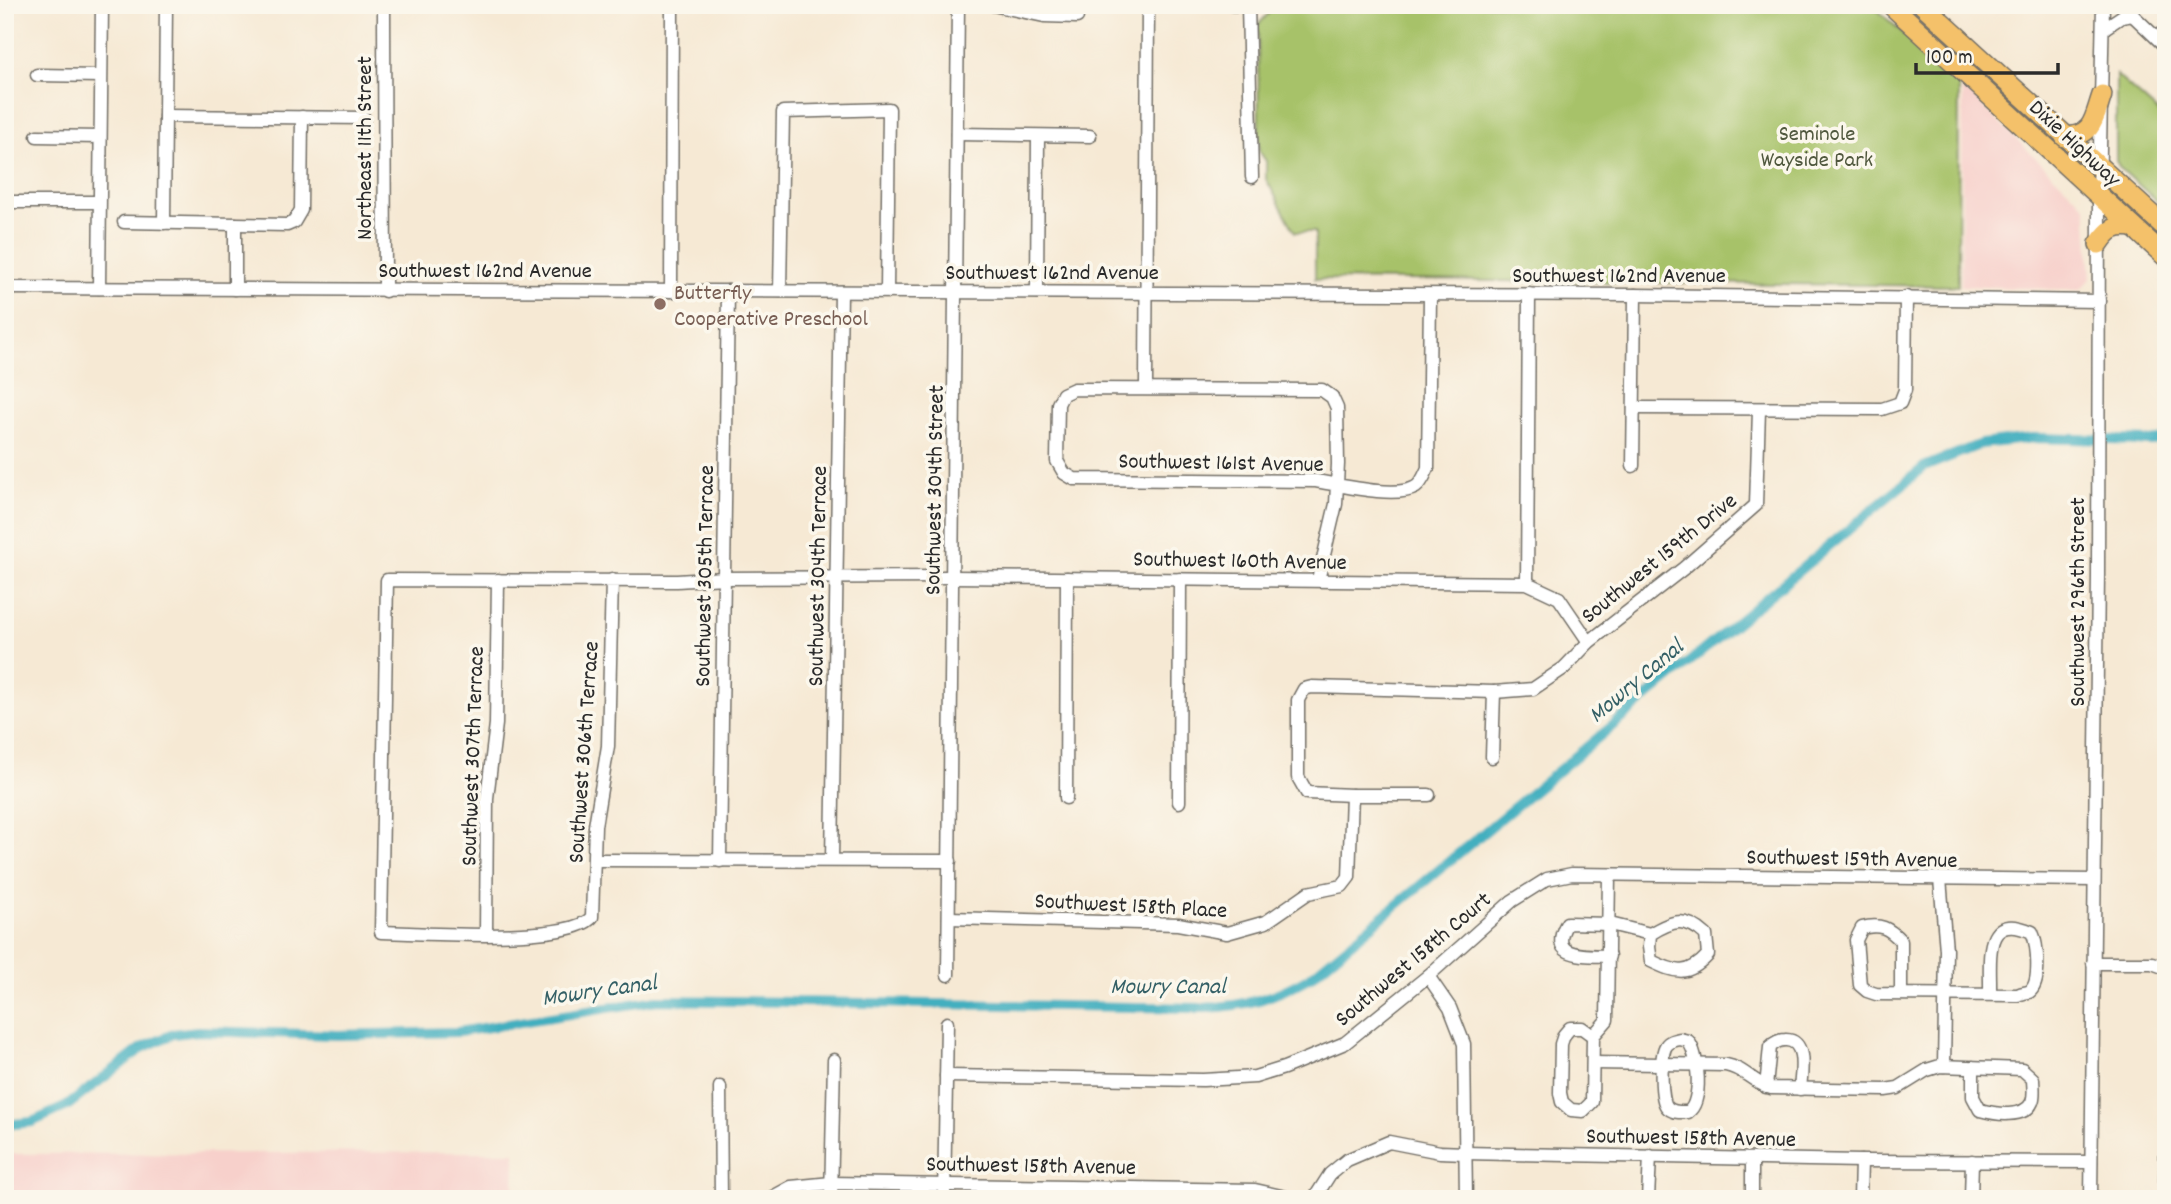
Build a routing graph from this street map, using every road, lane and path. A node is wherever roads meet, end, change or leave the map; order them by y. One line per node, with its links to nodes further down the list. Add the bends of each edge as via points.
1 (102, 5): 22 (street)
2 (166, 5): 24 (street)
3 (386, 5): 49 (street, Northeast 11th Street)
4 (672, 5): 50 (street)
5 (958, 5): 27 (street, Southwest 304th Street)
6 (993, 5): 16 (street, via 1038,16)
7 (1148, 5): 57 (street)
8 (1231, 5): 9 (street)
9 (1248, 5): 34 (street)
10 (1891, 5): 20 (highway, Dixie Highway)
11 (1907, 5): 18 (highway, via 1930,27)
12 (1923, 5): 18 (highway, Dixie Highway)
13 (2103, 5): 17 (street, Southwest 296th Street)
14 (2122, 5): 15 (street)
15 (2133, 15): 17 (street); 19 (street)
16 (1077, 17)
17 (2103, 29): 23 (street, Southwest 296th Street)
18 (1961, 40): 32 (highway, Dixie Highway)
19 (2166, 47)
20 (1947, 56): 33 (highway, via 1975,70 2073,158); 35 (highway, Dixie Highway)
21 (37, 75): 22 (street)
22 (100, 76): 31 (street)
23 (2102, 95): 32 (highway, via 2086,132); 33 (street, Southwest 296th Street)
24 (165, 116): 25 (street); 39 (street)
25 (302, 117): 26 (street); 40 (street, via 301,211 287,225)
26 (364, 118)
27 (957, 134): 29 (street); 53 (street, Southwest 304th Street)
28 (37, 136): 31 (street)
29 (1038, 136): 30 (street); 56 (street)
30 (1090, 136)
31 (99, 137): 37 (street)
32 (2065, 137): 33 (highway, Dixie Highway)
33 (2099, 166): 35 (street, Southwest 296th Street); 42 (highway, Dixie Highway)
34 (1252, 177)
35 (2099, 196): 41 (highway, Dixie Highway); 43 (highway, via 2122,201); 44 (street, Southwest 296th Street)
36 (5, 202): 37 (street)
37 (99, 202): 47 (street)
38 (124, 222): 39 (street)
39 (164, 223): 40 (street)
40 (235, 224): 48 (street)
41 (2133, 227): 44 (highway, via 2114,227); 45 (highway, Dixie Highway)
42 (2166, 228)
43 (2166, 242)
44 (2099, 244): 62 (street, Southwest 296th Street)
45 (2166, 257)
46 (5, 288): 47 (street, Southwest 162nd Avenue)
47 (99, 288): 48 (street, Southwest 162nd Avenue)
48 (235, 289): 49 (street, Southwest 162nd Avenue)
49 (385, 291): 50 (street, Southwest 162nd Avenue)
50 (671, 291): 51 (street, Southwest 162nd Avenue)
51 (728, 291): 54 (street, Southwest 162nd Avenue); 69 (street, Southwest 305th Terrace)
52 (887, 291): 53 (street, Southwest 162nd Avenue); 54 (street, via 888,109 783,111); 55 (street, Southwest 162nd Avenue)
53 (955, 291): 56 (street, Southwest 162nd Avenue); 68 (street, Southwest 304th Street)
54 (780, 292): 55 (street, Southwest 162nd Avenue)
55 (841, 292): 71 (street, Southwest 304th Terrace)
56 (1037, 292): 57 (street, Southwest 162nd Avenue)
57 (1148, 292): 59 (street, Southwest 162nd Avenue); 63 (street)
58 (1530, 294): 59 (street, Southwest 162nd Avenue); 60 (street, Southwest 162nd Avenue); 76 (street)
59 (1430, 295): 67 (street, Southwest 161st Avenue, via 1428,468 1419,485 1407,490 1366,491)
60 (1635, 295): 61 (street, Southwest 162nd Avenue); 64 (street)
61 (1906, 297): 62 (street, Southwest 162nd Avenue); 65 (street, via 1905,390 1900,403 1882,409)
62 (2099, 301): 90 (street, Southwest 296th Street)
63 (1146, 388): 67 (street, via 1322,390 1337,408); 67 (street, Southwest 161st Avenue, via 1074,388 1063,394 1058,404 1058,461 1063,473 1074,479 1316,481)
64 (1634, 408): 65 (street); 66 (street)
65 (1759, 410): 77 (street, Southwest 159th Drive, via 1756,505)
66 (1633, 466)
67 (1337, 485): 75 (street)
68 (953, 577): 70 (street, Southwest 160th Avenue); 71 (street, Southwest 160th Avenue); 87 (street, Southwest 304th Street)
69 (724, 578): 71 (street, Southwest 160th Avenue); 74 (street); 86 (street, Southwest 305th Terrace)
70 (1067, 578): 72 (street, Southwest 160th Avenue); 82 (street)
71 (838, 579): 85 (street, Southwest 304th Terrace)
72 (1180, 579): 75 (street, Southwest 160th Avenue); 83 (street)
73 (498, 580): 74 (street); 93 (street, Southwest 307th Terrace, via 496,724 487,798); 93 (street, via 387,580 381,932)
74 (612, 580): 84 (street, Southwest 306th Terrace, via 608,746 597,805)
75 (1318, 580): 76 (street, Southwest 160th Avenue)
76 (1527, 583): 77 (street, Southwest 159th Drive, via 1559,598)
77 (1589, 642): 78 (street, via 1564,668 1533,689)
78 (1494, 692): 79 (street); 80 (street, via 1304,690 1298,700 1297,777 1307,793)
79 (1492, 757)
80 (1352, 795): 81 (street); 91 (street, Southwest 158th Place, via 1349,877 1342,886 1308,893 1266,922 1227,933 1178,924)
81 (1429, 795)
82 (1066, 798)
83 (1179, 802)
84 (595, 859): 86 (street); 93 (street, Southwest 306th Terrace, via 594,908 587,924 549,932)
85 (832, 860): 86 (street); 87 (street)
86 (720, 861)
87 (950, 861): 91 (street, Southwest 304th Street)
88 (1609, 875): 89 (street, Southwest 159th Avenue); 92 (street); 99 (street, Southwest 158th Court, via 1572,874 1534,885)
89 (1940, 879): 90 (street, Southwest 159th Avenue); 101 (street)
90 (2094, 880): 96 (street, Southwest 296th Street)
91 (949, 918): 98 (street, Southwest 304th Street)
92 (1610, 924): 94 (street); 95 (street); 95 (street, via 1567,923 1562,931 1564,947 1572,954)
93 (486, 934)
94 (1650, 934): 94 (street, via 1651,961 1667,969 1682,972 1698,967 1708,955 1706,935 1694,924 1678,921)
95 (1609, 956): 104 (street, via 1606,1020)
96 (2093, 962): 97 (street, via 2152,963); 121 (street, Southwest 296th Street)
97 (2166, 968)
98 (948, 975)
99 (1428, 975): 111 (street, Southwest 158th Court, via 1345,1043 1255,1077); 116 (street, via 1450,1008 1464,1044)
100 (1901, 993): 100 (street, via 1876,994 1860,985 1856,940 1862,928 1884,927 1901,941); 101 (street)
101 (1946, 994): 102 (street); 109 (street)
102 (1990, 994): 102 (street, via 1995,933 2019,926 2032,932 2037,971 2033,987 2018,995)
103 (947, 1023): 111 (street)
104 (1593, 1036): 106 (street); 106 (street, via 1582,1028 1570,1028 1561,1044 1560,1093 1571,1110 1583,1111 1592,1102)
105 (834, 1060): 122 (street)
106 (1594, 1063): 107 (street)
107 (1662, 1064): 108 (street); 108 (street, via 1665,1046 1680,1039 1694,1048); 108 (street, via 1662,1097 1667,1107 1679,1112 1688,1112 1695,1103)
108 (1697, 1065): 113 (street, via 1735,1067)
109 (1944, 1066): 110 (street); 114 (street, via 1891,1089)
110 (1973, 1067): 110 (street, via 2022,1069 2033,1079 2031,1105 2008,1114 1980,1110 1973,1097)
111 (946, 1076): 123 (street)
112 (720, 1087): 125 (street)
113 (1766, 1087): 114 (street); 114 (street, via 1770,1047 1786,1040 1800,1051)
114 (1800, 1089)
115 (2166, 1132): 137 (street)
116 (1465, 1153): 117 (street, Southwest 158th Avenue); 130 (street, Southwest 158th Avenue, via 1389,1142 1329,1174); 131 (street)
117 (1650, 1156): 118 (street, Southwest 158th Avenue); 132 (street)
118 (1752, 1159): 119 (street, Southwest 158th Avenue); 133 (street)
119 (1861, 1161): 120 (street, Southwest 158th Avenue); 134 (street)
120 (1972, 1161): 121 (street, Southwest 158th Avenue); 135 (street)
121 (2091, 1162): 136 (street, Southwest 296th Street)
122 (831, 1183): 123 (street, Southwest 158th Avenue); 126 (street, Southwest 158th Avenue, via 791,1187); 127 (street)
123 (944, 1183): 124 (street, Southwest 158th Avenue); 128 (street)
124 (1058, 1192): 129 (street, Southwest 158th Avenue, via 1255,1190)
125 (720, 1199)
126 (769, 1199)
127 (831, 1199)
128 (944, 1199)
129 (1294, 1199)
130 (1314, 1199)
131 (1466, 1199)
132 (1648, 1199)
133 (1752, 1199)
134 (1860, 1199)
135 (1971, 1199)
136 (2091, 1199)
137 (2165, 1199)

